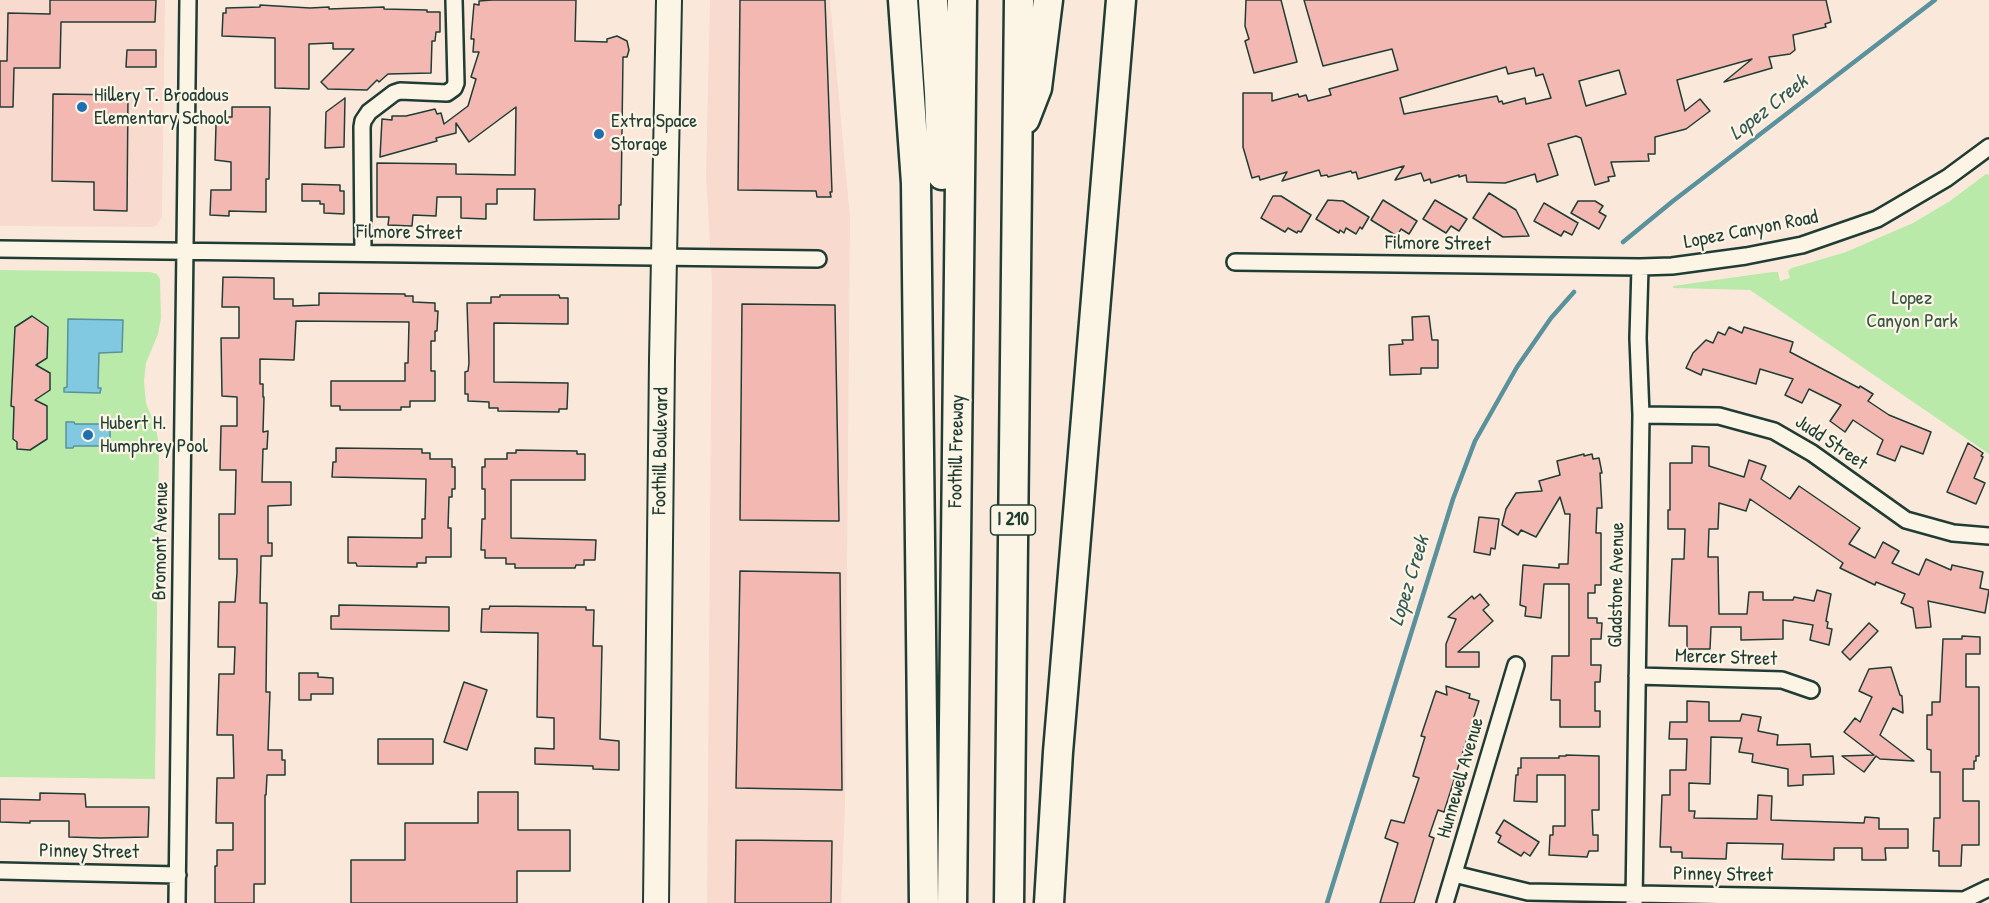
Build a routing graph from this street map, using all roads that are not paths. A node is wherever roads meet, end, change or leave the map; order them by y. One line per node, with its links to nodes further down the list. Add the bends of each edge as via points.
1 (188, 0): 13 (street, Bromont Avenue)
2 (454, 0): 14 (street, via 454,88 447,93 394,93 369,112 363,122)
3 (669, 0): 15 (main road, Foothill Boulevard)
4 (903, 0): 32 (highway, via 916,183)
5 (933, 0): 20 (highway)
6 (962, 0): 20 (highway, Foothill Freeway)
7 (1019, 0): 10 (highway, I 210)
8 (1048, 0): 10 (highway, via 1037,88)
9 (1121, 0): 35 (highway, via 1058,752)
10 (1017, 137): 34 (highway, I 210)
11 (1989, 147): 18 (street, Lopez Canyon Road, via 1918,197 1877,219 1827,237 1746,256)
12 (0, 249): 13 (street, Filmore Street)
13 (186, 251): 14 (street, Filmore Street); 26 (street, Bromont Avenue)
14 (363, 253): 15 (street, Filmore Street)
15 (664, 257): 16 (street, Filmore Street); 31 (main road, Foothill Boulevard)
16 (818, 259)
17 (1235, 262): 18 (street, Filmore Street)
18 (1640, 267): 19 (street, Gladstone Avenue)
19 (1641, 415): 21 (street, Judd Street, via 1719,416 1774,431 1812,453 1906,520 1953,533); 23 (street, Gladstone Avenue)
20 (956, 501): 33 (highway, Foothill Freeway)
21 (1989, 536)
22 (1516, 665): 27 (street, Hunnewell Avenue)
23 (1637, 676): 24 (street, Mercer Street, via 1782,680); 29 (street, Gladstone Avenue)
24 (1811, 690)
25 (0, 871): 26 (street, Pinney Street)
26 (178, 874): 30 (street, Bromont Avenue)
27 (1454, 874): 29 (street, Pinney Street, via 1528,892); 36 (street, Hunnewell Avenue)
28 (1989, 888): 29 (street, Pinney Street, via 1964,900)
29 (1634, 898)
30 (177, 903)
31 (656, 903)
32 (924, 903)
33 (952, 903)
34 (1009, 903)
35 (1049, 903)
36 (1445, 903)

